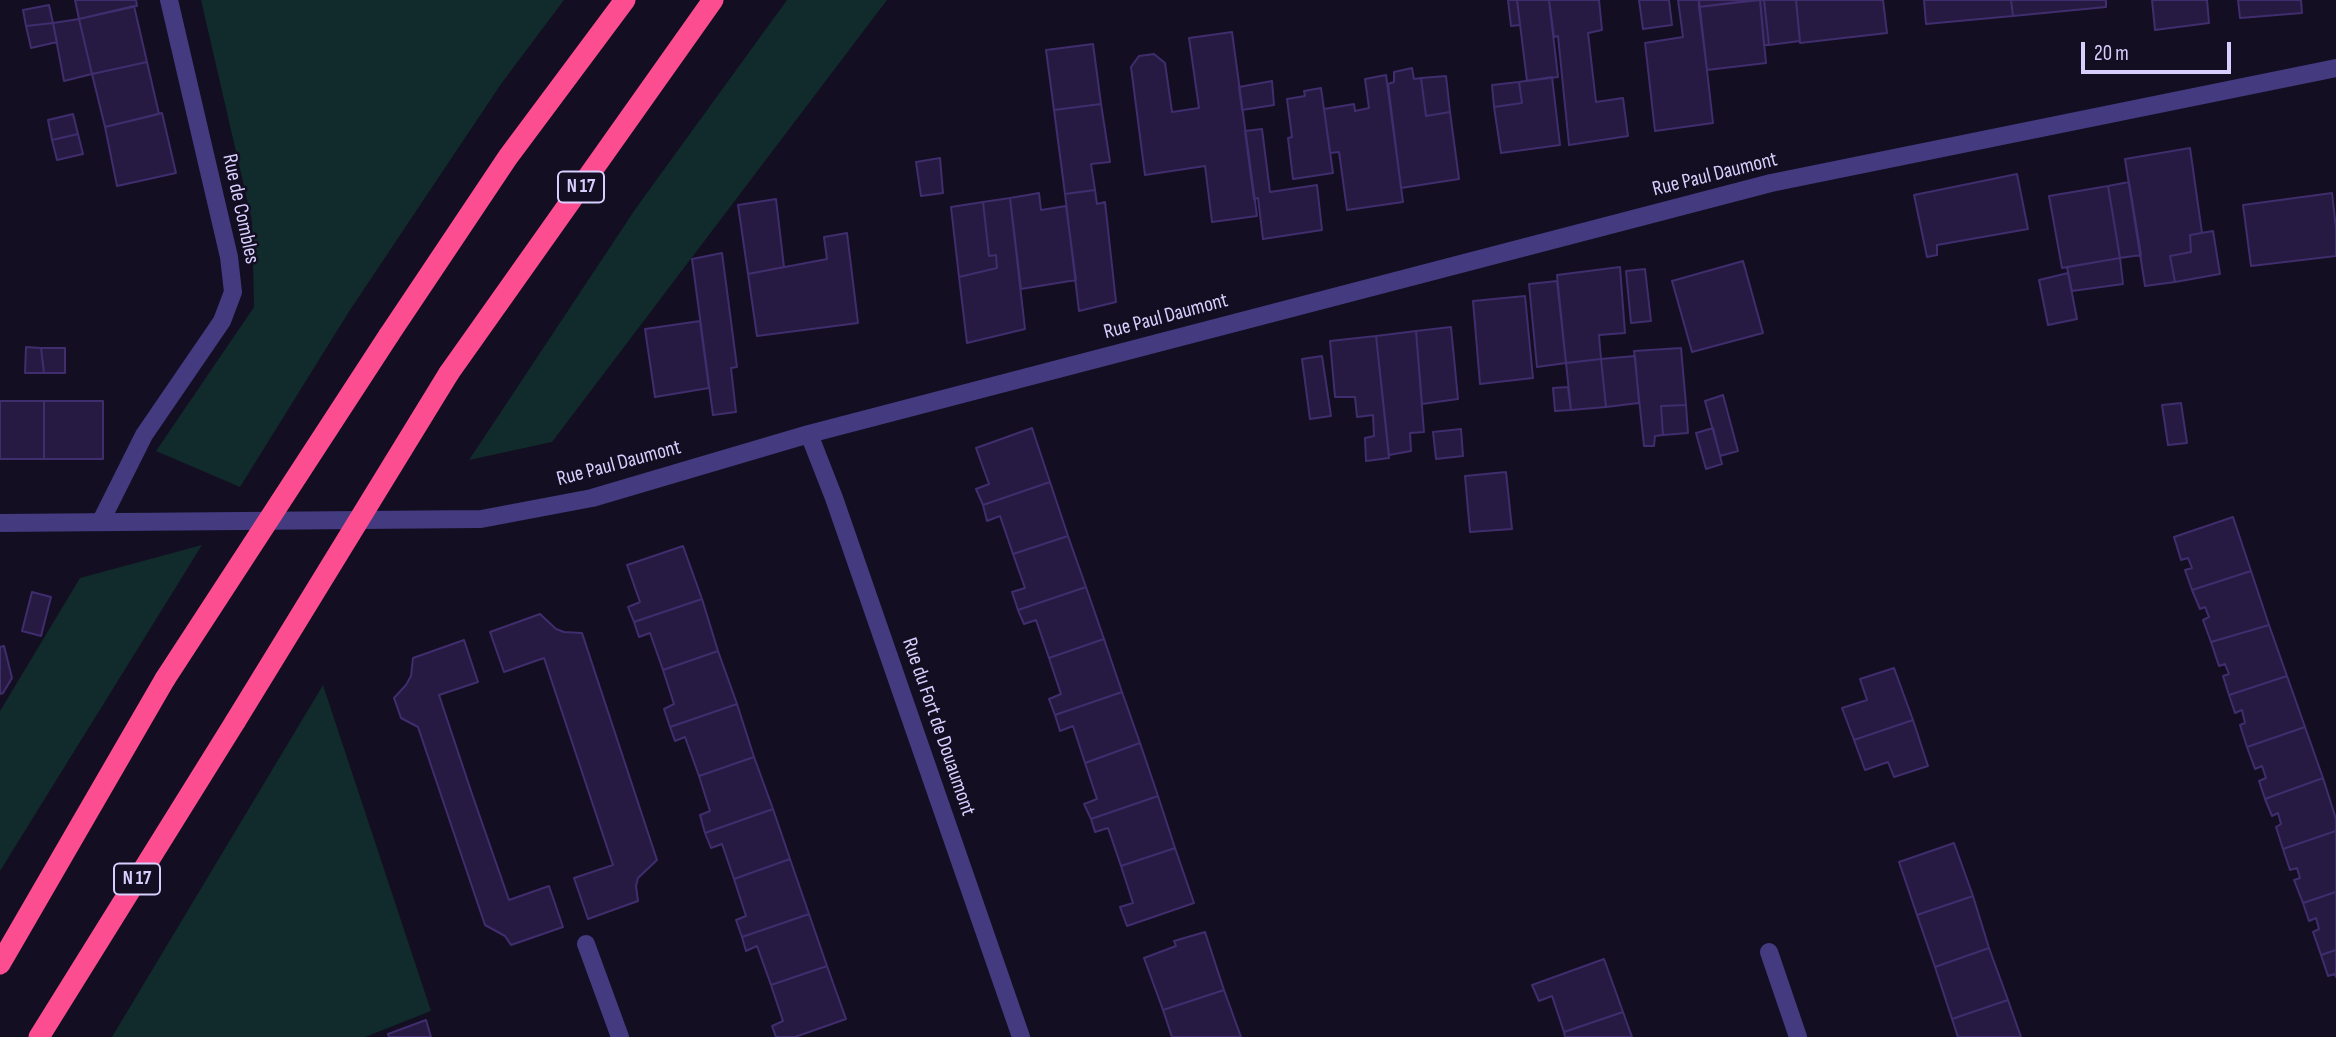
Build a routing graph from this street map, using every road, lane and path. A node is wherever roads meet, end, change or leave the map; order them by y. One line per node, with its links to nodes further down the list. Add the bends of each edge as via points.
1 (169, 0): 6 (street, Rue de Combles, via 229,257 233,292 222,321 144,435)
2 (625, 0): 10 (highway, bridge, via 508,158 165,679)
3 (713, 0): 11 (highway, N 17, bridge, via 449,373)
4 (2336, 68): 5 (street, Rue Paul Daumont, via 1771,183)
5 (808, 434): 6 (street, Rue Paul Daumont, via 592,498 481,519); 13 (street, Rue du Fort de Douaumont)
6 (100, 521): 7 (street, Rue Paul Daumont)
7 (0, 523)
8 (586, 944): 12 (street)
9 (1769, 951): 14 (street)
10 (0, 964)
11 (39, 1037)
12 (620, 1037)
13 (1021, 1037)
14 (1798, 1037)

